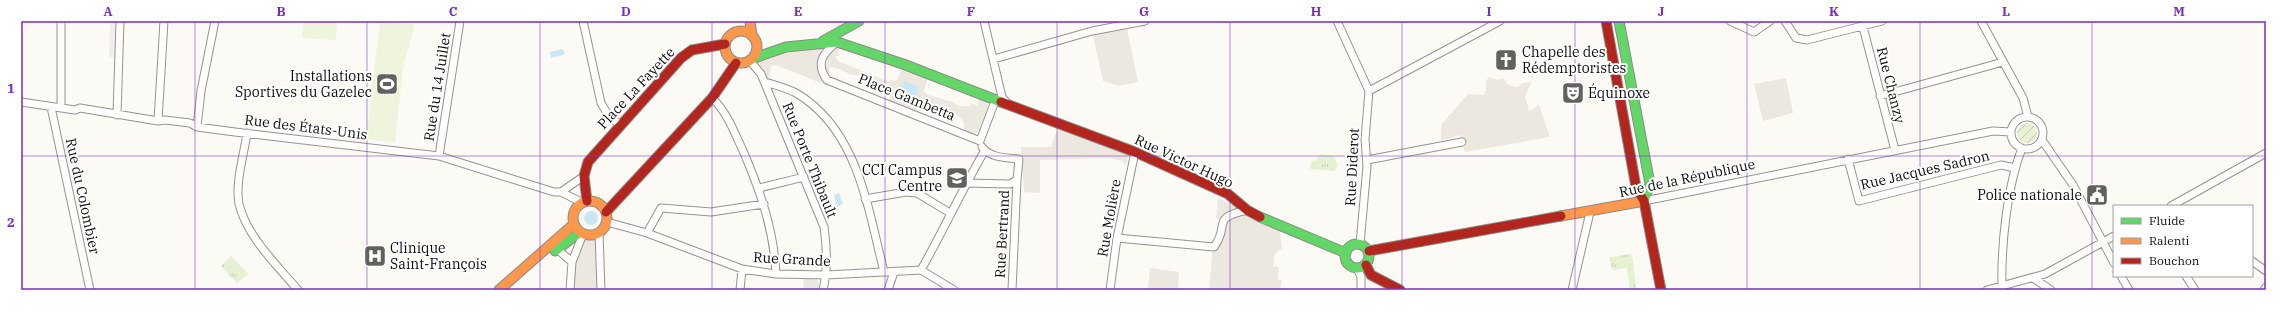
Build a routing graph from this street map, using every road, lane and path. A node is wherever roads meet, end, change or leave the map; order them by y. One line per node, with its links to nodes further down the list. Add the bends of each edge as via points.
1 (61, 21): 40 (street)
2 (120, 21): 41 (street)
3 (164, 21): 43 (street)
4 (216, 21): 45 (street, via 201,91)
5 (460, 21): 56 (street, Rue du 14 Juillet)
6 (583, 21): 44 (street, via 601,104 610,118)
7 (737, 21): 22 (main road)
8 (750, 21): 23 (main road)
9 (859, 21): 24 (main road)
10 (984, 21): 29 (street)
11 (1145, 21): 29 (street, via 1092,31)
12 (1337, 21): 33 (street)
13 (1500, 21): 33 (street)
14 (1606, 21): 69 (main road, via 1636,187)
15 (1619, 21): 69 (main road, via 1650,184)
16 (1730, 21): 17 (street, via 1754,32)
17 (1770, 21)
18 (1785, 21): 21 (street, via 1796,38 1807,40)
19 (1882, 21): 21 (street)
20 (1981, 21): 30 (street)
21 (1863, 26): 34 (street, Rue Chanzy)
22 (735, 32): 23 (main road, via 744,32); 26 (main road)
23 (755, 39): 27 (main road, Place Gambetta); 28 (main road, via 756,53)
24 (823, 42): 25 (main road, Place Gambetta); 27 (main road, Place Gambetta)
25 (837, 42): 36 (main road, Place Gambetta, via 902,64); 49 (street, Place Gambetta, via 825,51 822,58 821,70 827,80)
26 (725, 44): 31 (main road, via 728,57); 44 (main road, Place La Fayette, via 692,50)
27 (786, 47): 28 (main road, Place Gambetta)
28 (752, 59): 31 (main road); 32 (street, Rue Porte Thibault)
29 (994, 59): 38 (street, via 1002,96)
30 (2004, 62): 34 (street); 42 (street, via 2023,98)
31 (736, 63): 35 (main road)
32 (765, 82): 63 (street, Rue Porte Thibault); 68 (street, via 796,92 834,125 853,163)
33 (1369, 91): 60 (street, Rue Diderot, via 1365,139)
34 (1880, 96): 53 (street, Rue Chanzy)
35 (712, 98): 66 (street, via 731,124); 74 (main road)
36 (995, 101): 38 (main road, Place Gambetta); 49 (street)
37 (21, 102): 39 (street, Rue des États-Unis)
38 (1007, 103): 54 (main road, Rue Victor Hugo, via 1059,126)
39 (51, 106): 40 (street, Rue des États-Unis); 106 (street, Rue du Colombier)
40 (61, 108): 41 (street, Rue des États-Unis, via 80,108)
41 (116, 115): 43 (street, Rue des États-Unis)
42 (2028, 117): 46 (street, via 2015,123); 48 (street, via 2040,123 2043,131)
43 (158, 121): 45 (street, Rue des États-Unis, via 190,123)
44 (620, 124): 62 (main road, Place La Fayette, via 588,162)
45 (197, 127): 47 (street, Rue des États-Unis)
46 (2011, 132): 51 (street, via 2014,142); 53 (street, Rue de la République, via 1993,131)
47 (248, 134): 56 (street, Rue des États-Unis); 107 (street, via 239,184 241,210 262,248)
48 (2042, 140): 51 (street, via 2031,149); 84 (street, via 2072,185)
49 (980, 141): 52 (street)
50 (1462, 142): 60 (street)
51 (2022, 148): 61 (street)
52 (985, 150): 57 (street); 58 (street)
53 (1895, 150): 59 (street, Rue de la République)
54 (1135, 152): 73 (main road, Rue Victor Hugo, via 1228,194); 83 (street, Rue Molière)
55 (2266, 152): 72 (street)
56 (439, 156): 67 (street, Rue des États-Unis)
57 (997, 156): 58 (street); 64 (street, Rue Bertrand, via 1019,159)
58 (980, 159): 65 (street)
59 (1848, 159): 61 (street, Rue Jacques Sadron, via 1859,201 2001,165); 69 (street, Rue de la République)
60 (1367, 160): 85 (street, Rue Diderot)
61 (2015, 168): 104 (street, via 2002,254)
62 (584, 176): 67 (street); 70 (main road, Place La Fayette)
63 (804, 177): 66 (street); 99 (street, Rue Porte Thibault, via 824,227 827,249)
64 (1017, 180): 65 (street, via 1010,184); 116 (street, Rue Bertrand)
65 (965, 183): 76 (street)
66 (759, 188): 71 (street)
67 (561, 192): 70 (street, Rue des États-Unis)
68 (865, 199): 76 (street, via 906,192 917,193); 95 (street)
69 (1644, 201): 75 (main road, Rue de la République); 121 (main road)
70 (585, 202): 74 (main road, via 596,202); 78 (main road, via 575,209)
71 (764, 204): 81 (street, via 711,212 661,208); 98 (street, via 775,247)
72 (2175, 205)
73 (1247, 210): 83 (street, via 1229,214 1223,220 1219,240 1214,247); 88 (main road, Rue Victor Hugo)
74 (606, 212): 77 (main road)
75 (1590, 212): 87 (main road, Rue de la République); 120 (street)
76 (950, 213): 94 (street)
77 (607, 222): 80 (main road); 81 (street, Rue Grande)
78 (574, 224): 79 (main road); 108 (main road)
79 (582, 233): 80 (main road, via 591,236); 86 (main road); 90 (street)
80 (599, 233): 111 (street)
81 (647, 233): 93 (street, Rue Grande)
82 (2113, 237): 84 (street)
83 (1117, 238): 117 (street, Rue Molière)
84 (2103, 242): 89 (street); 103 (street)
85 (1360, 244): 87 (main road); 88 (main road, via 1352,245)
86 (557, 249): 90 (street); 109 (main road)
87 (1369, 251): 92 (main road, via 1369,258)
88 (1346, 253): 92 (main road, via 1348,263)
89 (2113, 261)
90 (572, 262): 110 (street)
91 (2253, 263): 97 (street)
92 (1361, 266): 100 (main road); 118 (street)
93 (742, 269): 98 (street, Rue Grande); 112 (street)
94 (921, 270): 96 (street, Rue Grande); 115 (street)
95 (884, 272): 96 (street, Rue Grande); 99 (street, Rue Grande)
96 (894, 272): 114 (street)
97 (2266, 272)
98 (776, 274): 99 (street, Rue Grande)
99 (826, 275): 113 (street, Rue Porte Thibault)
100 (1372, 275): 118 (street); 119 (main road)
101 (2122, 277): 124 (street)
102 (2187, 277): 125 (street)
103 (2033, 278): 104 (street); 123 (street)
104 (2002, 287): 122 (street)
105 (2266, 287): 126 (street)
106 (90, 290)
107 (298, 290)
108 (499, 290)
109 (507, 290)
110 (570, 290)
111 (602, 290)
112 (740, 290)
113 (823, 290)
114 (888, 290)
115 (954, 290)
116 (1012, 290)
117 (1110, 290)
118 (1362, 290)
119 (1400, 290)
120 (1572, 290)
121 (1661, 290)
122 (1987, 290)
123 (2051, 290)
124 (2129, 290)
125 (2195, 290)
126 (2264, 290)

